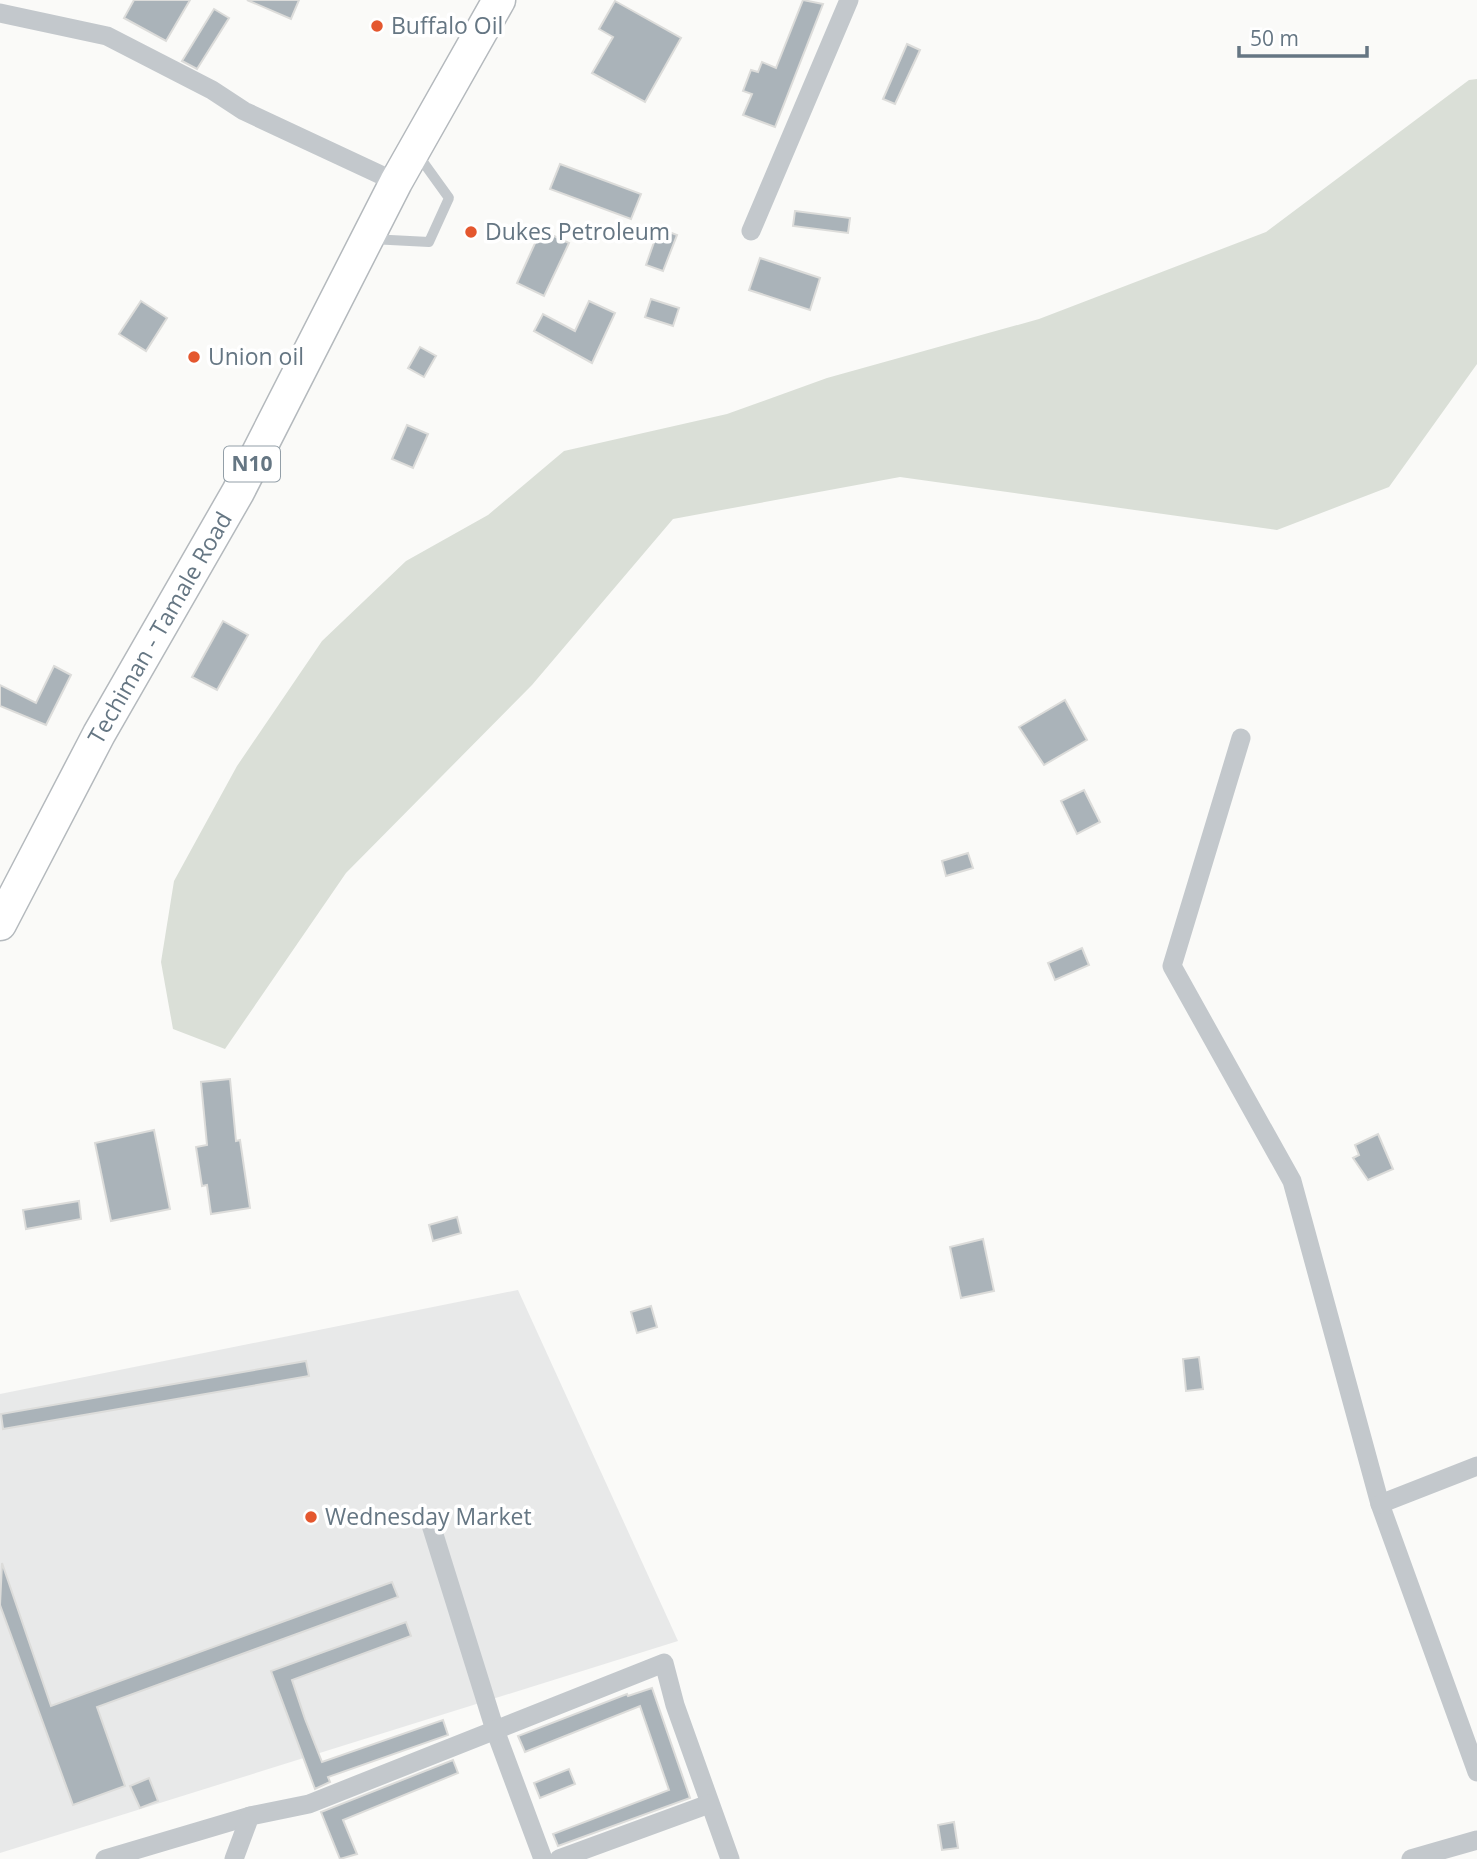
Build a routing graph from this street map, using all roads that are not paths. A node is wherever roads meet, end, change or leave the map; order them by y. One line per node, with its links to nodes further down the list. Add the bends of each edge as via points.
1 (499, 0): 4 (highway, Techiman - Tamale Road / N10)
2 (849, 0): 6 (street)
3 (0, 13): 5 (street, via 107,36 244,111)
4 (414, 150): 5 (highway, Techiman - Tamale Road / N10); 7 (lane, via 449,198 429,242)
5 (396, 182): 7 (highway, Techiman - Tamale Road / N10)
6 (751, 231)
7 (367, 239): 9 (highway, Techiman - Tamale Road / N10, via 238,492 105,723)
8 (1241, 738): 11 (street, via 1172,966 1292,1181)
9 (0, 924)
10 (1477, 1466): 11 (street)
11 (1380, 1504): 14 (street)
12 (431, 1525): 13 (street)
13 (495, 1730): 15 (street, via 664,1663); 16 (street, via 309,1804); 20 (street)
14 (1477, 1772)
15 (709, 1804): 21 (street); 22 (street)
16 (250, 1816): 18 (street); 19 (street)
17 (1477, 1840): 23 (street)
18 (105, 1859)
19 (234, 1859)
20 (543, 1859)
21 (559, 1859)
22 (730, 1859)
23 (1411, 1859)

